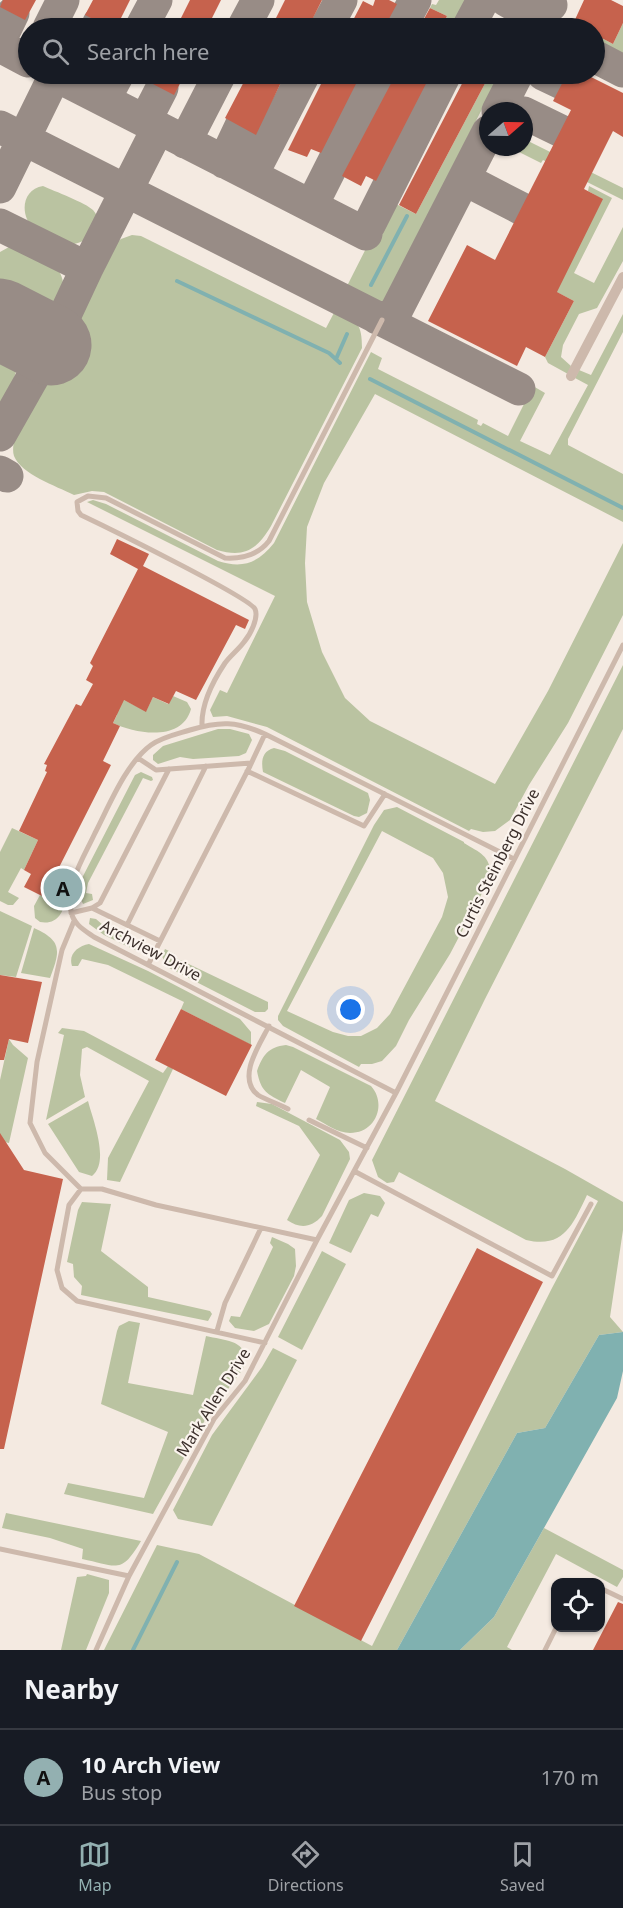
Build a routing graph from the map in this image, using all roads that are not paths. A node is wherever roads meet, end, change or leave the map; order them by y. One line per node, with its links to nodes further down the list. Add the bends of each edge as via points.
1 (623, 277): 3 (street)
2 (382, 320): 5 (lane, via 269,541 259,551 225,558 106,498 88,496 77,502 81,515 254,607 255,622 245,641 225,663 205,702)
3 (571, 376)
4 (623, 645): 13 (lane, Curtis Steinberg Drive)
5 (202, 726): 6 (lane, via 230,723); 7 (lane, via 158,741)
6 (265, 734): 8 (lane); 12 (lane)
7 (138, 758): 10 (lane, via 156,770); 15 (lane, via 77,869)
8 (251, 763): 9 (lane); 11 (lane)
9 (206, 766): 10 (lane); 17 (lane)
10 (169, 768): 14 (lane, via 100,903)
11 (247, 771): 12 (lane, via 364,826); 18 (lane)
12 (385, 794): 13 (lane)
13 (514, 859): 21 (lane, Curtis Steinberg Drive)
14 (92, 908): 15 (lane); 17 (lane)
15 (71, 913): 16 (lane)
16 (74, 921): 19 (lane, Archview Drive, via 94,937); 26 (lane, via 62,950 39,1050 30,1123 45,1153)
17 (127, 925): 18 (lane)
18 (160, 941): 19 (lane)
19 (148, 964): 20 (lane, Archview Drive)
20 (269, 1026): 21 (lane, Archview Drive); 22 (lane, via 252,1062 251,1087 259,1096)
21 (396, 1093): 24 (lane, Mark Allen Drive)
22 (288, 1109)
23 (309, 1120): 24 (lane)
24 (367, 1148): 25 (lane, Mark Allen Drive)
25 (354, 1171): 27 (lane, via 552,1276); 29 (lane, Mark Allen Drive)
26 (81, 1189): 28 (lane, via 102,1189); 30 (lane, via 69,1204 57,1270 63,1288 76,1301)
27 (591, 1204)
28 (261, 1228): 29 (lane); 30 (lane, via 225,1303)
29 (317, 1240): 31 (lane, Mark Allen Drive)
30 (217, 1331): 31 (lane)
31 (265, 1343): 33 (lane, Mark Allen Drive, via 245,1381 214,1419)
32 (0, 1549): 33 (lane)
33 (129, 1576): 37 (lane, Mark Allen Drive)
34 (605, 1590): 35 (lane)
35 (623, 1599)
36 (554, 1632): 38 (lane)
37 (96, 1650)
38 (545, 1650)

